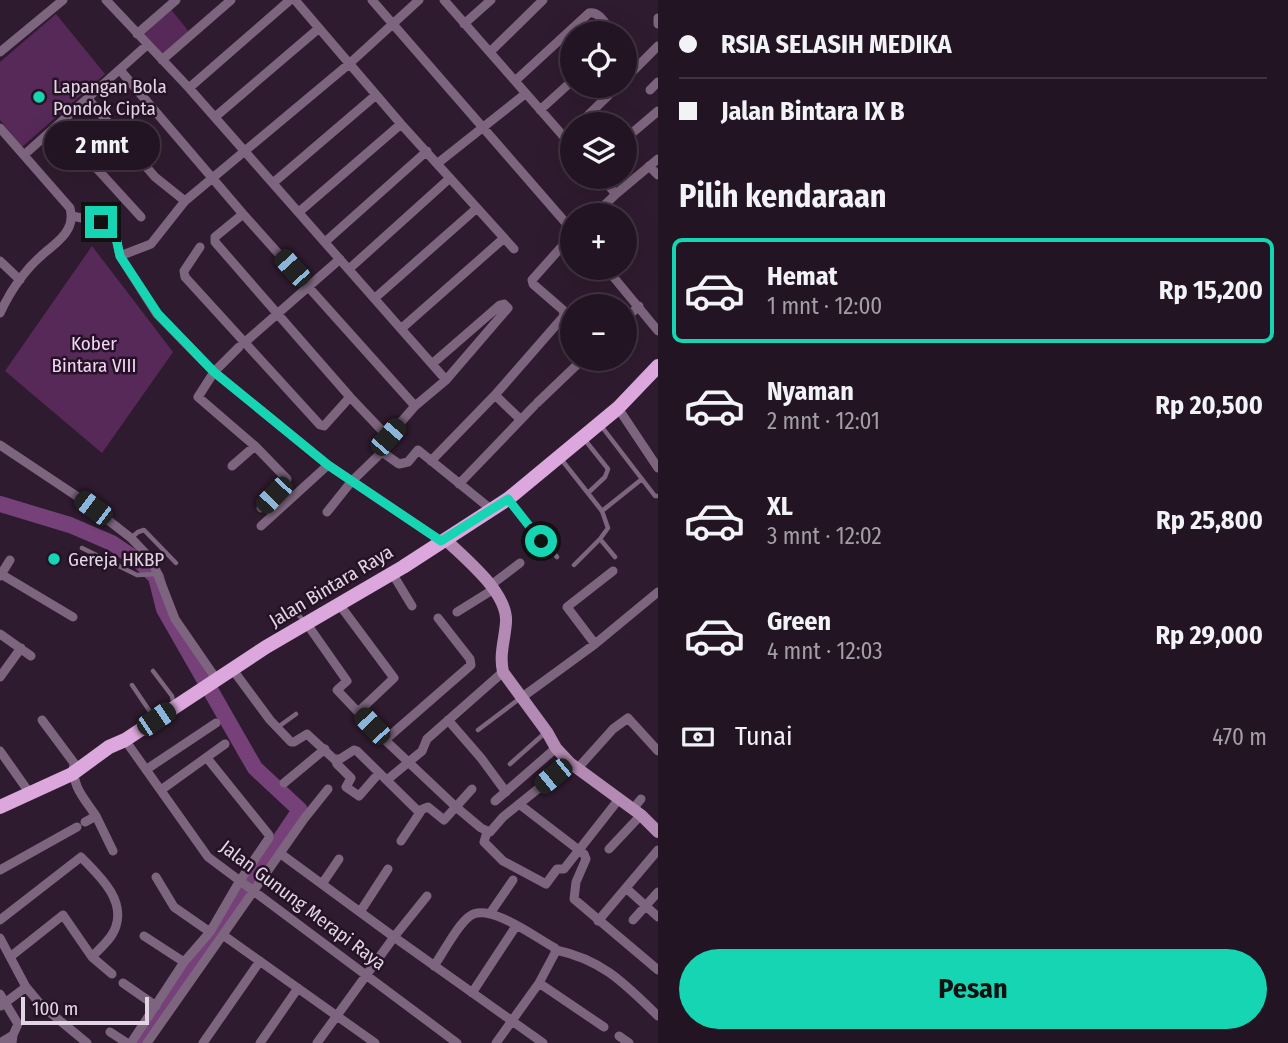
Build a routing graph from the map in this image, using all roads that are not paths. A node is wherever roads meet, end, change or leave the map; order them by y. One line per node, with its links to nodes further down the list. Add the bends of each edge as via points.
1 (63, 0): 23 (street)
2 (119, 0): 11 (street)
3 (176, 0): 19 (street)
4 (231, 0): 25 (street)
5 (293, 0): 18 (street); 31 (street)
6 (372, 0): 15 (street)
7 (419, 0): 15 (street)
8 (444, 0): 16 (street)
9 (491, 0): 16 (street)
10 (543, 0): 24 (street)
11 (108, 4): 19 (street)
12 (658, 18): 17 (street)
13 (580, 21): 14 (street, via 589,13)
14 (603, 21)
15 (392, 23): 26 (street); 44 (street)
16 (464, 24): 24 (street)
17 (658, 24)
18 (318, 29): 26 (street); 41 (street)
19 (137, 34): 21 (street)
20 (560, 39): 29 (street)
21 (147, 45): 25 (street); 28 (street)
22 (658, 47): 27 (street)
23 (0, 52)
24 (490, 52): 29 (street)
25 (162, 60): 31 (street)
26 (349, 64): 35 (street); 48 (street)
27 (637, 67)
28 (120, 70): 37 (street); 55 (street)
29 (514, 81): 34 (street)
30 (658, 82): 32 (street)
31 (189, 88): 41 (street)
32 (650, 89)
33 (560, 92): 38 (street)
34 (525, 94): 38 (street); 44 (street)
35 (376, 95): 42 (street); 57 (street)
36 (606, 98): 40 (street)
37 (88, 99): 43 (street); 60 (street, via 146,167)
38 (540, 110): 45 (street)
39 (658, 111): 47 (street)
40 (591, 112)
41 (215, 117): 48 (street)
42 (401, 124): 49 (street); 63 (street)
43 (58, 125): 50 (street); 66 (street)
44 (483, 126): 52 (street); 67 (street)
45 (560, 127)
46 (0, 128): 50 (street)
47 (637, 129)
48 (244, 150): 55 (street); 57 (street)
49 (427, 151): 52 (street); 69 (street)
50 (24, 155): 65 (street)
51 (658, 159): 53 (street)
52 (438, 163): 56 (street)
53 (649, 166): 54 (street); 59 (street)
54 (658, 175)
55 (212, 177): 60 (street); 64 (street)
56 (450, 178): 62 (street); 76 (street)
57 (273, 183): 63 (street)
58 (612, 189): 59 (street)
59 (617, 194): 61 (street)
60 (185, 201): 73 (street, via 151,244)
61 (607, 203)
62 (477, 208): 68 (street); 80 (street)
63 (299, 212): 69 (street)
64 (243, 214): 79 (street); 83 (street, via 215,237 215,242)
65 (72, 216): 73 (street, via 106,224 115,233); 77 (street, via 61,239)
66 (141, 217)
67 (560, 218)
68 (503, 239): 72 (street); 84 (street)
69 (325, 242): 74 (street)
70 (560, 246): 92 (street, via 532,280 564,316)
71 (200, 247): 86 (street, via 184,271 185,277)
72 (514, 249)
73 (120, 256): 90 (street, via 158,314)
74 (340, 260): 76 (street); 79 (street)
75 (0, 261): 77 (street)
76 (349, 269): 80 (street)
77 (20, 280): 82 (street)
78 (616, 280): 81 (street)
79 (309, 287): 83 (street); 94 (street)
80 (375, 298): 84 (street)
81 (639, 306): 85 (street)
82 (0, 313)
83 (278, 313): 86 (street); 93 (street)
84 (402, 328): 87 (street)
85 (658, 331)
86 (241, 345): 90 (street); 93 (street, via 322,426)
87 (432, 365): 91 (street); 91 (street, via 500,305 508,308)
88 (658, 366): 95 (main road, Jalan Bintara Raya)
89 (570, 371): 96 (street)
90 (214, 372): 100 (street, via 198,399); 103 (street)
91 (446, 380): 94 (street)
92 (495, 395): 96 (street); 102 (street)
93 (350, 397): 94 (street, via 388,437)
94 (415, 406)
95 (618, 408): 97 (main road, Jalan Bintara Raya); 105 (street)
96 (520, 419): 108 (street)
97 (600, 424): 98 (main road, Jalan Bintara Raya); 106 (lane)
98 (583, 438): 101 (main road, Jalan Bintara Raya); 109 (lane, via 608,469 606,477)
99 (0, 445): 117 (street)
100 (255, 446): 104 (street); 112 (street, via 287,479)
101 (560, 458): 109 (lane); 111 (main road, Jalan Bintara Raya)
102 (431, 461): 107 (street, via 418,450 403,464 382,452); 108 (street)
103 (328, 465): 107 (street); 116 (street)
104 (232, 467)
105 (658, 468)
106 (642, 479): 110 (lane); 114 (lane)
107 (351, 482): 115 (street); 119 (street)
108 (459, 484): 113 (street)
109 (588, 493): 114 (lane)
110 (658, 496)
111 (508, 499): 113 (main road, Jalan Bintara Raya); 121 (lane)
112 (261, 508)
113 (492, 510): 119 (main road, Jalan Bintara Raya)
114 (602, 511): 118 (lane, via 608,528)
115 (327, 512)
116 (261, 526)
117 (131, 538): 124 (lane, via 144,530); 130 (street, via 152,560)
118 (600, 539): 122 (lane); 126 (lane)
119 (443, 540): 128 (main road, Jalan Bintara Raya); 131 (street)
120 (82, 548): 130 (lane, via 134,574)
121 (557, 557)
122 (615, 558)
123 (10, 560): 129 (street)
124 (176, 563)
125 (520, 563): 131 (street)
126 (574, 565)
127 (613, 571): 141 (street, via 567,607)
128 (393, 573): 133 (main road, Jalan Bintara Raya); 134 (street)
129 (0, 575): 137 (street)
130 (157, 575): 149 (street)
131 (492, 587): 136 (street); 146 (street, via 506,612)
132 (658, 592): 141 (street)
133 (339, 604): 139 (main road, Jalan Bintara Raya); 152 (street, via 394,678)
134 (412, 606)
135 (291, 607): 139 (lane)
136 (457, 612)
137 (73, 617)
138 (438, 618): 162 (street, via 471,665)
139 (307, 624): 145 (main road, Jalan Bintara Raya); 152 (street, via 347,681 337,690)
140 (0, 634): 142 (street)
141 (595, 644): 150 (street)
142 (21, 648): 143 (street); 147 (street)
143 (31, 656)
144 (153, 670): 151 (lane, via 172,696)
145 (233, 670): 149 (main road, Jalan Bintara Raya); 158 (street)
146 (503, 672): 150 (street); 156 (street)
147 (0, 677)
148 (132, 685): 154 (lane)
149 (208, 686): 151 (main road, Jalan Bintara Raya)
150 (521, 698): 159 (lane); 160 (street)
151 (174, 707): 154 (main road, Jalan Bintara Raya)
152 (357, 711): 162 (street)
153 (296, 714): 158 (lane)
154 (156, 719): 161 (main road, Jalan Bintara Raya)
155 (42, 720): 177 (street, via 74,763)
156 (448, 720): 164 (street); 172 (street)
157 (216, 723): 175 (street)
158 (277, 728): 166 (street, via 291,742 307,734)
159 (478, 730)
160 (547, 732): 165 (street); 173 (lane)
161 (125, 740): 175 (street, Jalan Gunung Merapi Raya); 177 (main road, Jalan Bintara Raya)
162 (385, 740): 172 (street)
163 (225, 744): 170 (street)
164 (471, 746): 169 (street); 183 (street)
165 (556, 748): 174 (street); 183 (street)
166 (325, 749): 171 (street); 179 (street)
167 (0, 751): 184 (street)
168 (658, 751): 174 (street, via 628,718)
169 (463, 754)
170 (207, 758): 182 (street); 206 (street, via 269,836)
171 (335, 759): 176 (street, via 354,750); 176 (street, via 351,778 346,787 359,796)
172 (408, 763): 178 (street); 189 (street)
173 (510, 764)
174 (574, 765): 185 (street); 187 (street)
175 (147, 769): 182 (street, Jalan Gunung Merapi Raya)
176 (379, 773): 178 (street)
177 (72, 774): 184 (main road, Jalan Bintara Raya); 192 (street, via 75,787)
178 (387, 780): 191 (street)
179 (284, 783)
180 (328, 789): 200 (street)
181 (472, 789): 189 (street)
182 (161, 790): 206 (street, Jalan Gunung Merapi Raya, via 208,857)
183 (506, 792): 186 (street)
184 (31, 795): 188 (main road, Jalan Bintara Raya)
185 (619, 799): 190 (street); 197 (street)
186 (495, 801)
187 (519, 804): 194 (street); 197 (street)
188 (0, 807)
189 (456, 807): 191 (street, via 443,820 428,807); 194 (street)
190 (638, 808): 193 (street); 196 (street)
191 (421, 811): 195 (street)
192 (96, 816): 199 (street); 203 (street)
193 (658, 831)
194 (487, 832): 197 (street, via 484,842 503,861 544,884)
195 (401, 841)
196 (609, 849)
197 (579, 850): 218 (street, via 586,859 574,899)
198 (658, 850): 208 (street)
199 (113, 851)
200 (281, 854): 207 (street); 209 (street)
201 (339, 859): 207 (street)
202 (388, 869): 213 (street)
203 (0, 870)
204 (156, 877): 220 (street, via 174,907)
205 (513, 880): 214 (street)
206 (240, 883): 209 (street, Jalan Gunung Merapi Raya); 220 (street)
207 (322, 884): 213 (street)
208 (626, 888): 212 (street); 218 (street)
209 (252, 891): 221 (street); 233 (street, Jalan Gunung Merapi Raya)
210 (658, 892): 212 (street)
211 (427, 896): 224 (street)
212 (646, 906): 215 (street); 217 (street)
213 (360, 912): 224 (street)
214 (491, 912): 219 (street); 230 (street, via 478,911 468,917)
215 (658, 917)
216 (0, 920): 227 (street, via 81,857 116,902 116,926)
217 (633, 920)
218 (598, 921): 231 (street)
219 (516, 926): 225 (street); 238 (street)
220 (210, 932): 229 (street)
221 (223, 935): 228 (street); 252 (street)
222 (144, 936): 229 (street)
223 (0, 937): 226 (street)
224 (394, 937): 230 (street); 233 (street)
225 (556, 950): 234 (street); 243 (street, via 577,955 618,977)
226 (10, 957): 227 (street, via 62,915); 235 (street)
227 (92, 957): 232 (street)
228 (260, 961): 237 (street); 253 (street)
229 (184, 962): 241 (street)
230 (434, 966): 238 (street)
231 (658, 970)
232 (112, 974)
233 (365, 975): 242 (street); 257 (street, Jalan Gunung Merapi Raya)
234 (539, 983): 244 (street); 245 (street)
235 (26, 987): 240 (street); 250 (street)
236 (130, 988): 241 (street)
237 (298, 988): 242 (street); 254 (street)
238 (472, 992): 244 (street)
239 (0, 993): 240 (street)
240 (2, 1006): 248 (street, via 18,1024)
241 (156, 1006): 251 (street)
242 (337, 1016): 255 (street); 256 (street)
243 (658, 1016)
244 (512, 1021): 258 (street); 259 (street)
245 (604, 1027)
246 (110, 1032): 251 (street)
247 (619, 1036): 260 (street)
248 (12, 1039): 249 (street)
249 (0, 1043)
250 (87, 1043)
251 (129, 1043)
252 (147, 1043)
253 (203, 1043)
254 (260, 1043)
255 (317, 1043)
256 (374, 1043)
257 (457, 1043)
258 (496, 1043)
259 (543, 1043)
260 (629, 1043)

